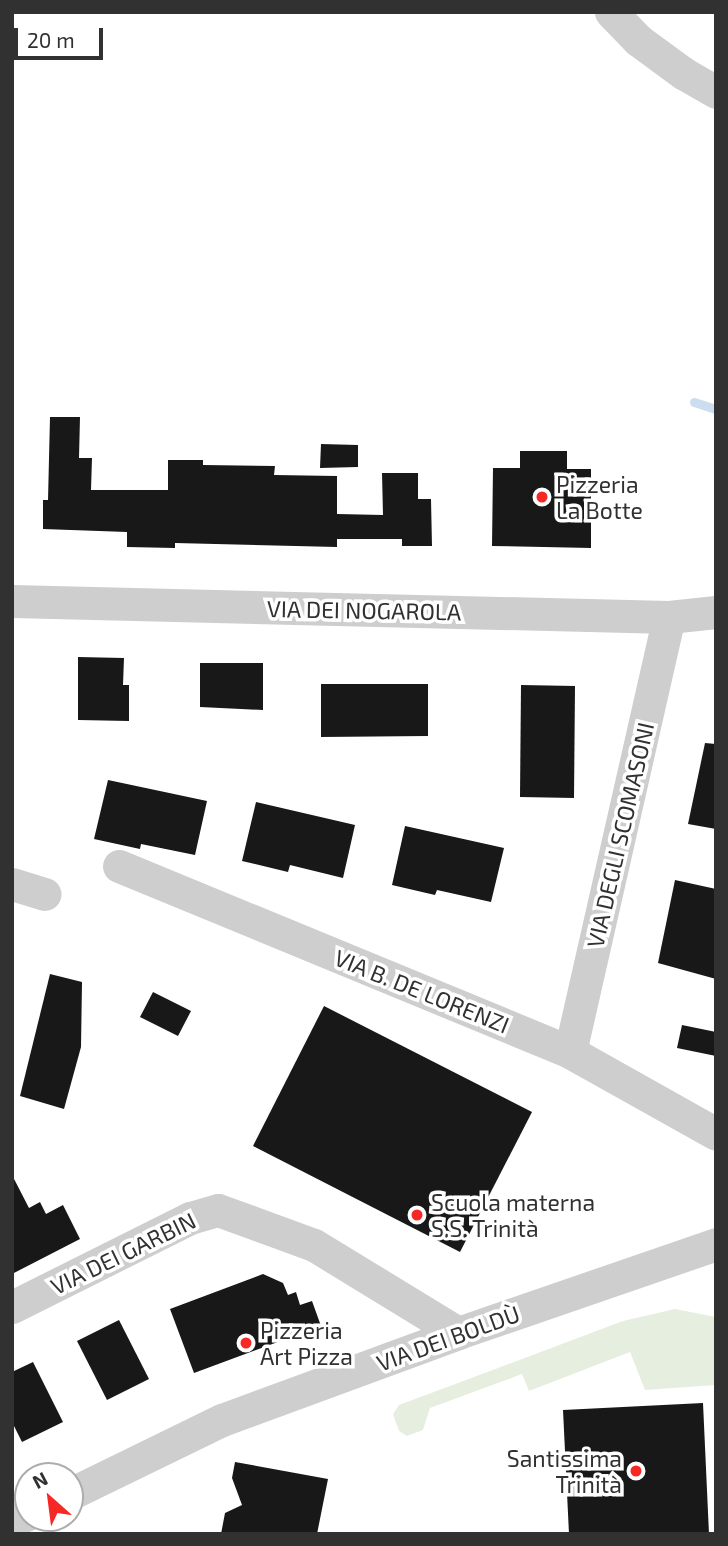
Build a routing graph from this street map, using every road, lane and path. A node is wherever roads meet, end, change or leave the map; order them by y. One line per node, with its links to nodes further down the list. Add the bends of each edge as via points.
1 (611, 12): 2 (street, via 638,40)
2 (716, 92)
3 (12, 601): 5 (street, VIA DEI NOGAROLA)
4 (716, 612): 5 (street, VIA DEI NOGAROLA)
5 (669, 617): 9 (street, VIA DEGLI SCOMASONI)
6 (119, 866): 9 (street, VIA B. DE LORENZI)
7 (12, 884): 8 (street)
8 (44, 894)
9 (570, 1052): 10 (street, VIA B. DE LORENZI)
10 (716, 1134)
11 (716, 1244): 13 (street, VIA DEI BOLDÙ)
12 (12, 1307): 13 (street, VIA DEI GARBIN, via 190,1218 218,1210 314,1245)
13 (458, 1333): 14 (street, VIA DEI BOLDÙ, via 222,1420)
14 (84, 1487)

